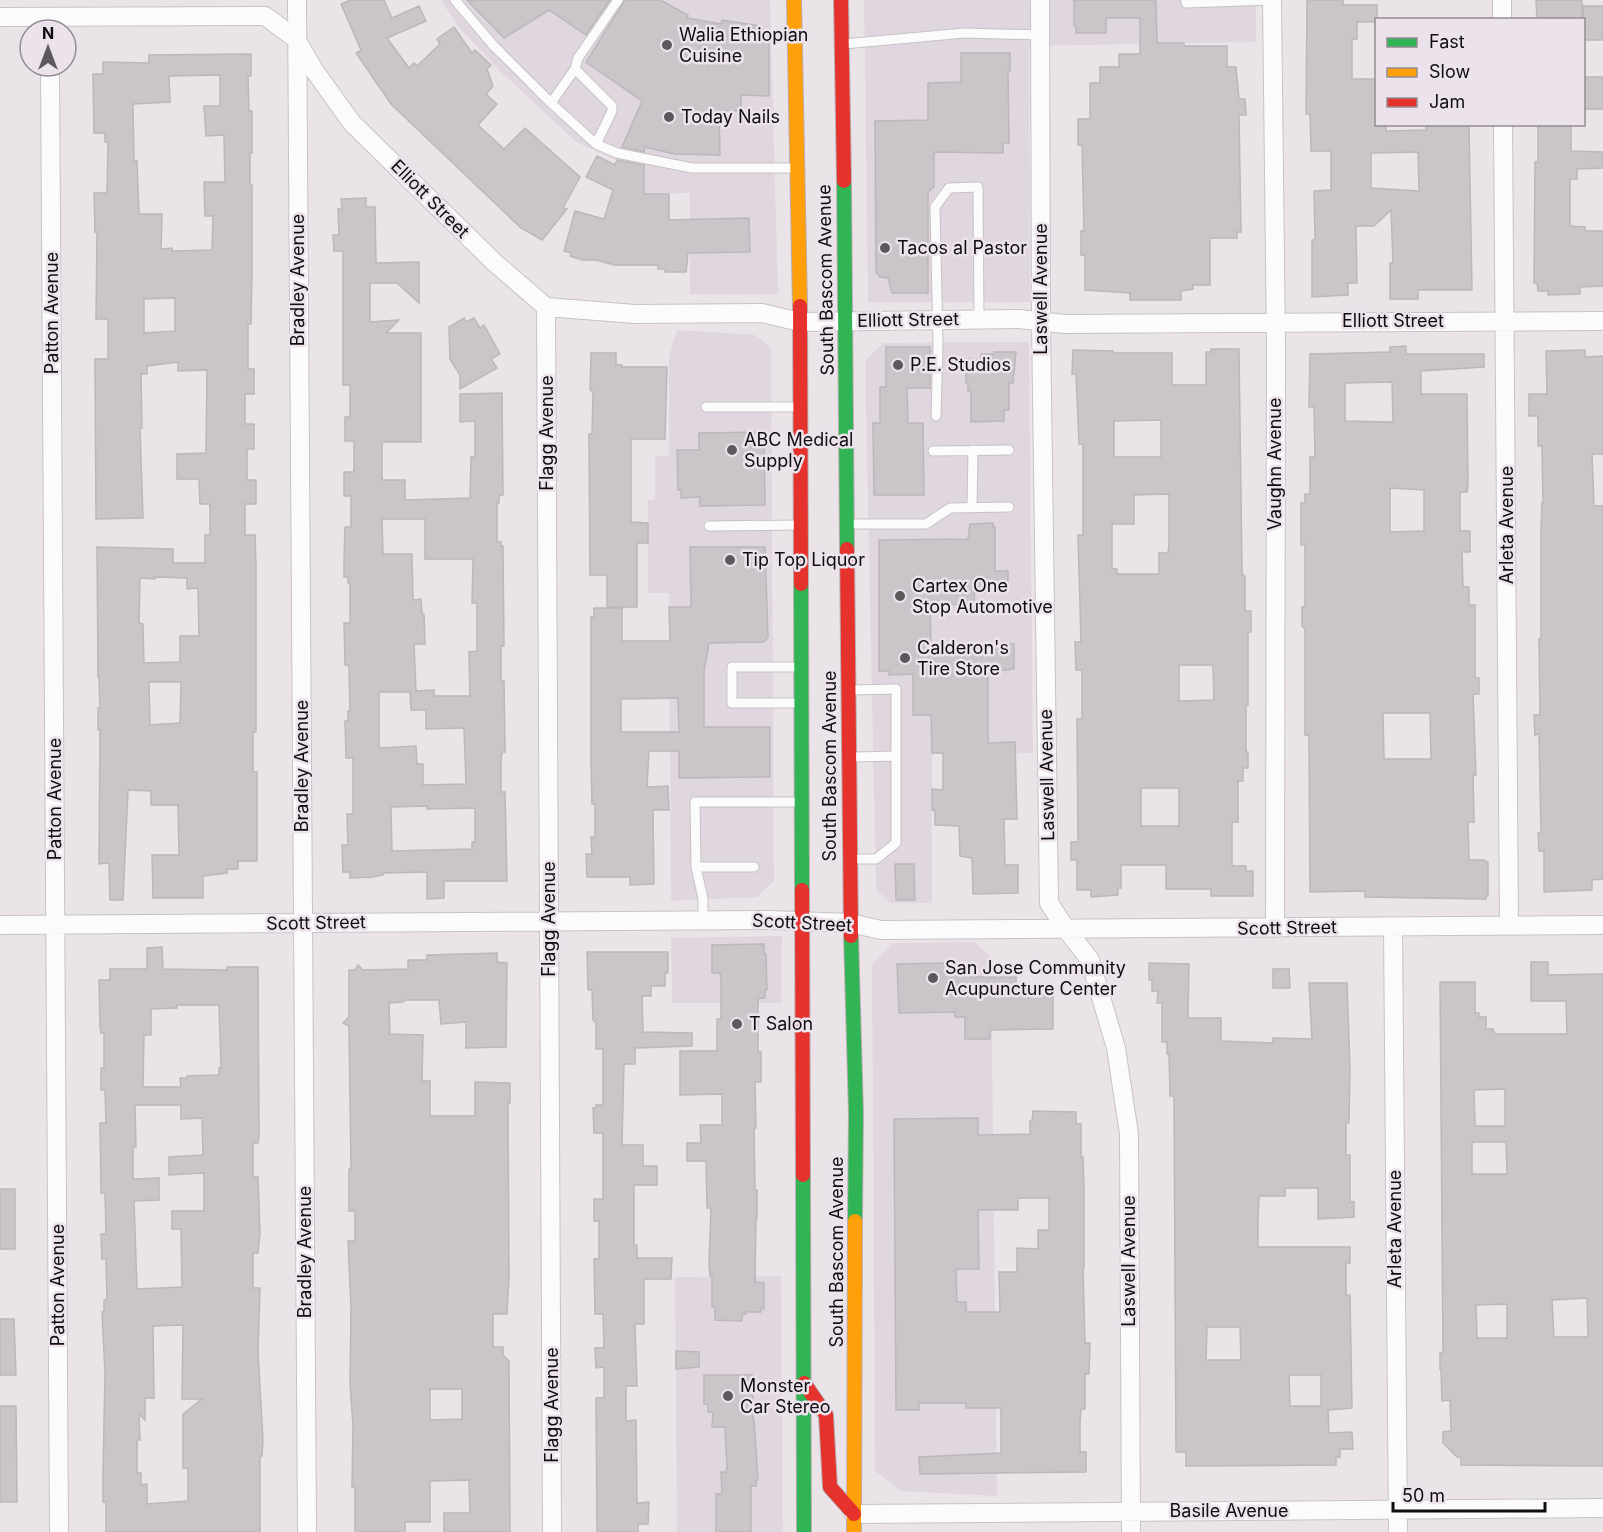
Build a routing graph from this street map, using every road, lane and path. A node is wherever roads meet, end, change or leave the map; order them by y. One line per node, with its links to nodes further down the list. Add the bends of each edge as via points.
1 (297, 0): 15 (street, Bradley Avenue)
2 (454, 0): 19 (lane)
3 (618, 0): 17 (lane, via 578,58)
4 (794, 0): 22 (main road, South Bascom Avenue)
5 (841, 0): 16 (main road, South Bascom Avenue)
6 (1040, 0): 14 (street, Laswell Avenue)
7 (1186, 0): 8 (lane)
8 (1272, 0): 31 (street, Vaughn Avenue)
9 (1502, 0): 11 (street)
10 (0, 17): 12 (street)
11 (1502, 18)
12 (18, 20)
13 (78, 23): 15 (street, via 265,16)
14 (1040, 34): 16 (lane, via 964,33); 30 (street, Laswell Avenue)
15 (296, 39): 23 (street, Elliott Street, via 352,123 495,263); 55 (street, Bradley Avenue)
16 (841, 45): 26 (main road, South Bascom Avenue)
17 (575, 69): 19 (lane); 21 (lane, via 612,106)
18 (50, 78): 58 (street, Patton Avenue)
19 (551, 103): 21 (lane)
20 (1503, 126): 27 (street, Arleta Avenue)
21 (596, 144): 22 (lane, via 617,153 692,168)
22 (798, 168): 29 (main road, South Bascom Avenue)
23 (546, 307): 29 (street, Elliott Street, via 635,314 762,313); 53 (street, Flagg Avenue)
24 (936, 320): 25 (street, Elliott Street); 25 (lane, via 935,207 949,188 978,187); 26 (street, Elliott Street); 34 (lane)
25 (979, 320): 30 (street, Elliott Street)
26 (845, 321): 29 (street, Elliott Street); 40 (main road, South Bascom Avenue)
27 (1505, 321): 28 (street, Elliott Street); 31 (street, Elliott Street); 60 (street, Arleta Avenue)
28 (1603, 321)
29 (800, 322): 33 (main road, South Bascom Avenue)
30 (1041, 322): 31 (street, Elliott Street); 63 (street, Laswell Avenue, via 1049,903)
31 (1275, 322): 62 (street, Vaughn Avenue)
32 (706, 407): 33 (lane)
33 (800, 407): 41 (main road, South Bascom Avenue)
34 (936, 416)
35 (973, 450): 36 (lane); 37 (lane); 39 (lane)
36 (1009, 450)
37 (933, 451)
38 (1008, 507): 39 (lane)
39 (972, 508): 40 (lane, via 950,508 926,524)
40 (847, 524): 44 (main road, South Bascom Avenue)
41 (800, 525): 42 (lane); 43 (main road, South Bascom Avenue)
42 (709, 526)
43 (801, 667): 45 (main road, South Bascom Avenue); 45 (lane, via 732,667 732,703)
44 (848, 690): 46 (lane, via 896,689); 47 (main road, South Bascom Avenue)
45 (801, 703): 48 (main road, South Bascom Avenue)
46 (896, 756): 47 (lane); 49 (lane, via 896,843 876,860)
47 (848, 757): 49 (main road, South Bascom Avenue)
48 (801, 802): 50 (lane, via 695,802); 54 (main road, South Bascom Avenue)
49 (849, 859): 56 (main road, South Bascom Avenue)
50 (696, 867): 51 (lane); 52 (lane)
51 (754, 867)
52 (703, 920): 53 (street, Scott Street); 54 (street, Scott Street)
53 (549, 921): 55 (street, Scott Street); 71 (street, Flagg Avenue)
54 (801, 922): 56 (street, Scott Street); 64 (main road, South Bascom Avenue)
55 (303, 923): 58 (street, Scott Street); 70 (street, Bradley Avenue)
56 (850, 923): 63 (street, Scott Street, via 881,930); 68 (main road, South Bascom Avenue, via 856,1113)
57 (0, 925): 58 (street, Scott Street)
58 (57, 925): 69 (street, Patton Avenue)
59 (1603, 925): 60 (street, Scott Street)
60 (1509, 926): 61 (street, Scott Street)
61 (1393, 927): 62 (street, Scott Street); 66 (street, Arleta Avenue)
62 (1275, 928): 63 (street, Scott Street)
63 (1066, 929): 67 (street, Laswell Avenue, via 1090,960 1116,1048 1129,1134)
64 (804, 1383): 68 (main road, via 826,1415 830,1487); 72 (main road, South Bascom Avenue)
65 (1603, 1508): 66 (street, Basile Avenue)
66 (1398, 1510): 67 (street, Basile Avenue); 74 (street, Arleta Avenue)
67 (1131, 1512): 68 (street, Basile Avenue); 73 (street, Laswell Avenue)
68 (854, 1523)
69 (59, 1532)
70 (307, 1532)
71 (552, 1532)
72 (804, 1532)
73 (1131, 1532)
74 (1398, 1532)

